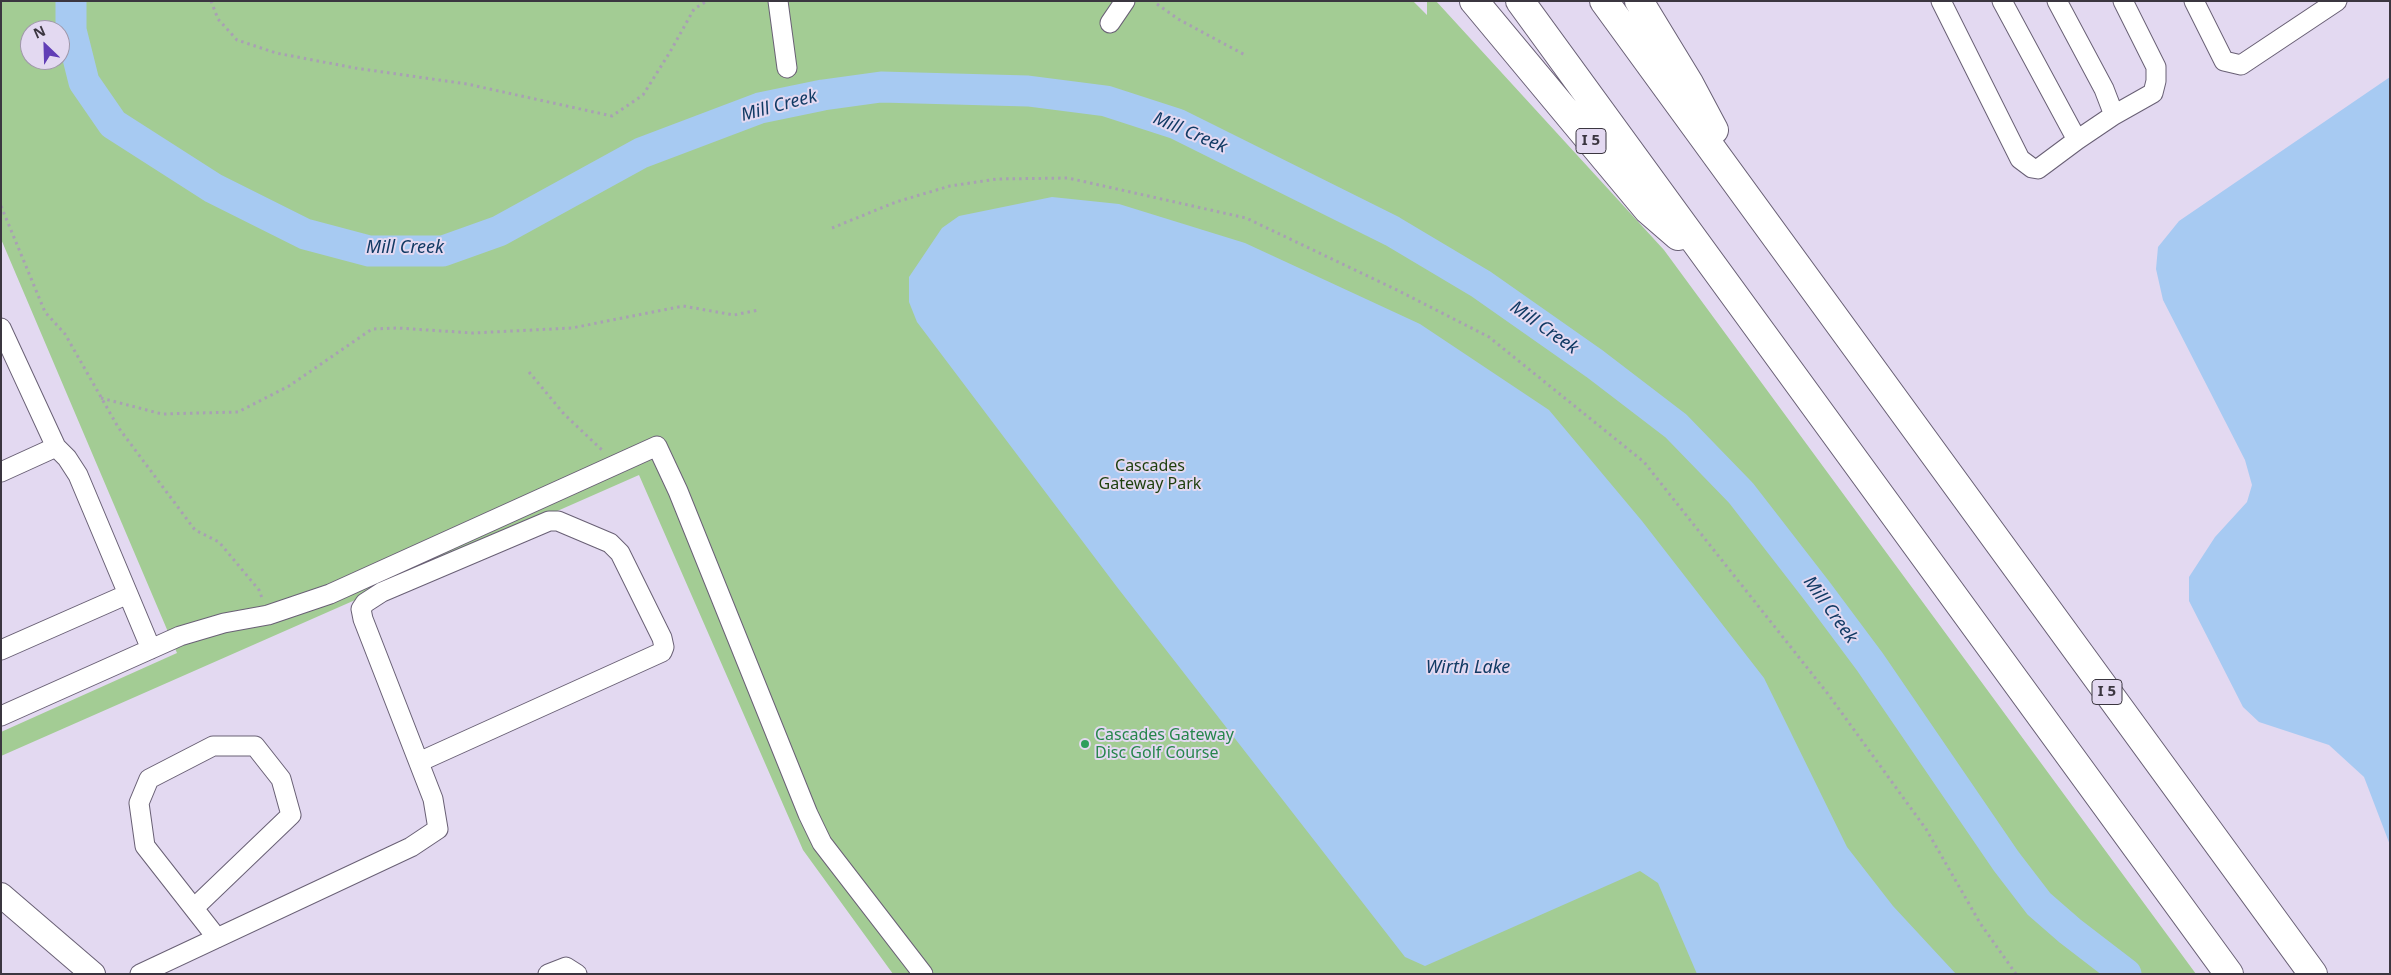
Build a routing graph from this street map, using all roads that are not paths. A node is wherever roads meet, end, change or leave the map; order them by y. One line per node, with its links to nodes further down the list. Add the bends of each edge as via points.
1 (778, 1): 14 (street)
2 (1125, 1): 13 (street)
3 (1474, 1): 18 (highway, I 5, via 1648,210)
4 (1520, 1): 18 (highway, I 5)
5 (1604, 1): 17 (highway, I 5)
6 (1639, 1): 17 (highway, via 1689,83)
7 (1941, 1): 16 (street, via 2020,159 2032,168 2038,168)
8 (2002, 1): 16 (street)
9 (2057, 1): 15 (street, via 2104,89)
10 (2123, 1): 15 (street, via 2156,67 2156,80 2153,93)
11 (2194, 1): 12 (street, via 2224,61 2241,65)
12 (2337, 1)
13 (1110, 24)
14 (787, 68)
15 (2114, 116): 16 (street)
16 (2078, 140)
17 (1759, 215): 36 (highway, I 5)
18 (1717, 271): 35 (highway, I 5)
19 (1, 328): 20 (street)
20 (56, 447): 21 (street); 22 (street, via 78,475)
21 (1, 472)
22 (128, 594): 23 (street); 24 (street)
23 (151, 649): 25 (street); 34 (street, via 180,636 268,615 330,594 657,446 678,490 822,843)
24 (1, 650)
25 (1, 716)
26 (419, 762): 26 (street, via 361,609 365,603 382,592 549,521 610,543 620,553 662,638 662,652); 29 (street, via 433,799 438,829 411,847)
27 (1, 895): 30 (main road)
28 (194, 908): 28 (street, via 145,846 139,803 149,779 213,746 255,746 281,779 291,815); 29 (street)
29 (217, 938): 31 (street)
30 (93, 974)
31 (140, 974)
32 (548, 974): 33 (street, via 566,967)
33 (577, 974)
34 (923, 974)
35 (2229, 974)
36 (2313, 974)

